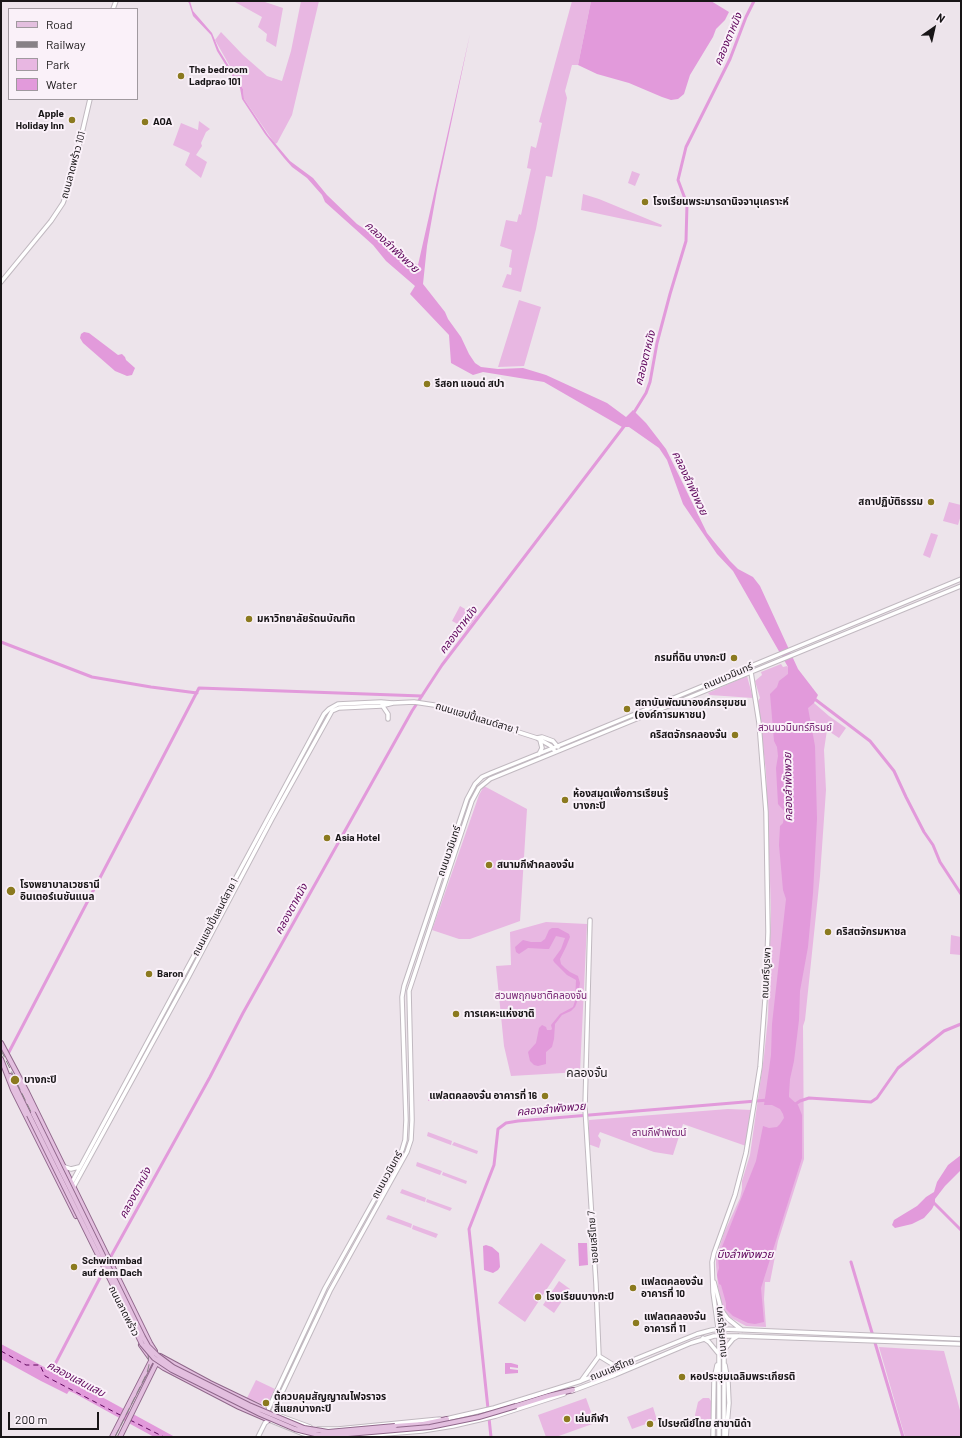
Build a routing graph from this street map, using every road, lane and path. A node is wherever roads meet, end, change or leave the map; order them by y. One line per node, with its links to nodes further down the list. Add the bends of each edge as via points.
1 (90, 100): 2 (main road, ถนนลาดพร้าว 101, via 63,203)
2 (1, 282)
3 (961, 579): 5 (main road, ถนนนวมินทร์)
4 (961, 586): 6 (main road, ถนนนวมินทร์)
5 (936, 590): 6 (main road); 7 (main road, ถนนนวมินทร์)
6 (938, 596): 8 (main road, ถนนนวมินทร์)
7 (751, 666): 8 (main road, ถนนศรีบูรพา); 15 (main road, ถนนนวมินทร์)
8 (751, 672): 18 (main road, ถนนนวมินทร์); 33 (main road, ถนนศรีบูรพา, via 758,711 764,774 768,878 766,986 760,1066 744,1163 713,1257)
9 (393, 703): 10 (main road, ถนนแฮปปี้แลนด์สาย 1); 11 (main road, ถนนแฮปปี้แลนด์สาย 1); 13 (main road, ถนนแฮปปี้แลนด์สาย 1, via 414,702 441,706)
10 (374, 704): 11 (main road, ถนนแฮปปี้แลนด์สาย 1); 22 (main road, ถนนแฮปปี้แลนด์สาย 1, via 335,707 324,714)
11 (382, 705): 12 (main road, via 388,714)
12 (388, 720)
13 (538, 739): 14 (main road, ถนนแฮปปี้แลนด์สาย 1, via 542,737); 17 (main road, ถนนแฮปปี้แลนด์สาย 1); 20 (main road, via 542,748)
14 (553, 741): 15 (main road, ถนนแฮปปี้แลนด์สาย 1); 16 (main road)
15 (564, 744): 16 (main road, ถนนนวมินทร์)
16 (558, 746): 17 (main road, ถนนนวมินทร์); 18 (main road)
17 (553, 748): 19 (main road); 20 (main road, ถนนนวมินทร์)
18 (560, 751): 19 (main road, ถนนนวมินทร์)
19 (555, 753): 55 (main road, ถนนนวมินทร์, via 490,780 476,792 409,991 412,1120 410,1144 330,1292)
20 (539, 754): 54 (main road, ถนนนวมินทร์, via 482,777 467,799 404,986 402,997 406,1120 402,1150 325,1288)
21 (590, 920): 48 (main road, ซอยเสรีไทย 7, via 585,1108)
22 (150, 1042): 29 (main road, ถนนแฮปปี้แลนด์สาย 1); 31 (main road, ถนนแฮปปี้แลนด์สาย 1)
23 (1, 1043): 24 (main road, ถนนลาดพร้าว)
24 (3, 1048): 27 (main road); 28 (main road, ถนนลาดพร้าว)
25 (1, 1059): 26 (main road, ถนนลาดพร้าว)
26 (5, 1067): 27 (main road); 32 (main road, ถนนลาดพร้าว, via 13,1090)
27 (31, 1114): 57 (main road, bridge, via 142,1344 151,1355 167,1367 260,1414 295,1429 319,1435 430,1427 479,1417); 60 (main road, bridge, via 143,1337 150,1349 173,1367 244,1403 304,1428 328,1432 423,1424)
28 (62, 1166): 29 (main road, via 71,1169); 30 (main road, ถนนลาดพร้าว)
29 (80, 1167): 30 (main road, ถนนแฮปปี้แลนด์สาย 1)
30 (71, 1184): 31 (main road, ถนนลาดพร้าว); 32 (main road)
31 (73, 1188): 32 (main road); 45 (main road, ถนนลาดพร้าว)
32 (65, 1192): 49 (main road, ถนนลาดพร้าว, via 141,1345)
33 (712, 1275): 34 (main road, ถนนศรีบูรพา); 35 (main road, ถนนศรีบูรพา)
34 (720, 1305): 36 (main road, ถนนศรีบูรพา); 37 (main road, via 724,1316)
35 (718, 1329): 36 (main road, ถนนเสรีไทย); 38 (main road, ถนนศรีบูรพา); 53 (main road, ถนนเสรีไทย, via 697,1334)
36 (723, 1329): 37 (main road, ถนนเสรีไทย); 39 (main road, ถนนศรีบูรพา)
37 (743, 1330): 42 (main road, ถนนเสรีไทย)
38 (718, 1335): 39 (main road, ถนนเสรีไทย); 41 (main road, ถนนเสรีไทย); 46 (main road, ถนนศรีบูรพา)
39 (724, 1335): 40 (main road, ถนนเสรีไทย); 44 (main road, ถนนศรีบูรพา)
40 (739, 1336): 43 (main road, ถนนเสรีไทย); 44 (main road, via 733,1339)
41 (703, 1338): 46 (main road); 57 (main road, ถนนเสรีไทย)
42 (961, 1339)
43 (961, 1344)
44 (724, 1351): 51 (main road, ถนนศรีบูรพา)
45 (156, 1352): 47 (main road, ถนนลาดพร้าว); 49 (main road)
46 (718, 1354): 50 (main road, ถนนศรีบูรพา)
47 (161, 1356): 52 (main road); 58 (main road, ถนนลาดพร้าว)
48 (599, 1356): 53 (main road); 56 (main road)
49 (151, 1359): 52 (main road, ถนนลาดพร้าว); 62 (main road)
50 (718, 1361): 67 (main road, via 714,1379); 68 (main road, ถนนศรีบูรพา)
51 (724, 1362): 69 (main road, ถนนศรีบูรพา); 69 (main road, via 729,1403)
52 (157, 1363): 61 (main road, ถนนลาดพร้าว); 63 (main road)
53 (617, 1367): 56 (main road, ถนนเสรีไทย)
54 (283, 1377): 55 (main road); 58 (main road, ถนนนวมินทร์)
55 (288, 1379): 59 (main road, ถนนนวมินทร์)
56 (581, 1381): 60 (main road, ถนนเสรีไทย, via 487,1410)
57 (574, 1390): 66 (main road, ถนนเสรีไทย, via 489,1418 428,1430)
58 (267, 1411): 59 (main road, ถนนเสรีไทย); 61 (main road, ถนนนวมินทร์)
59 (272, 1413): 60 (main road, ถนนเสรีไทย, via 307,1426 325,1429); 61 (main road, ถนนนวมินทร์)
60 (447, 1419)
61 (266, 1420): 64 (main road); 65 (main road)
62 (112, 1436)
63 (120, 1437)
64 (258, 1437)
65 (316, 1437)
66 (348, 1437)
67 (713, 1437)
68 (719, 1437)
69 (725, 1437)

